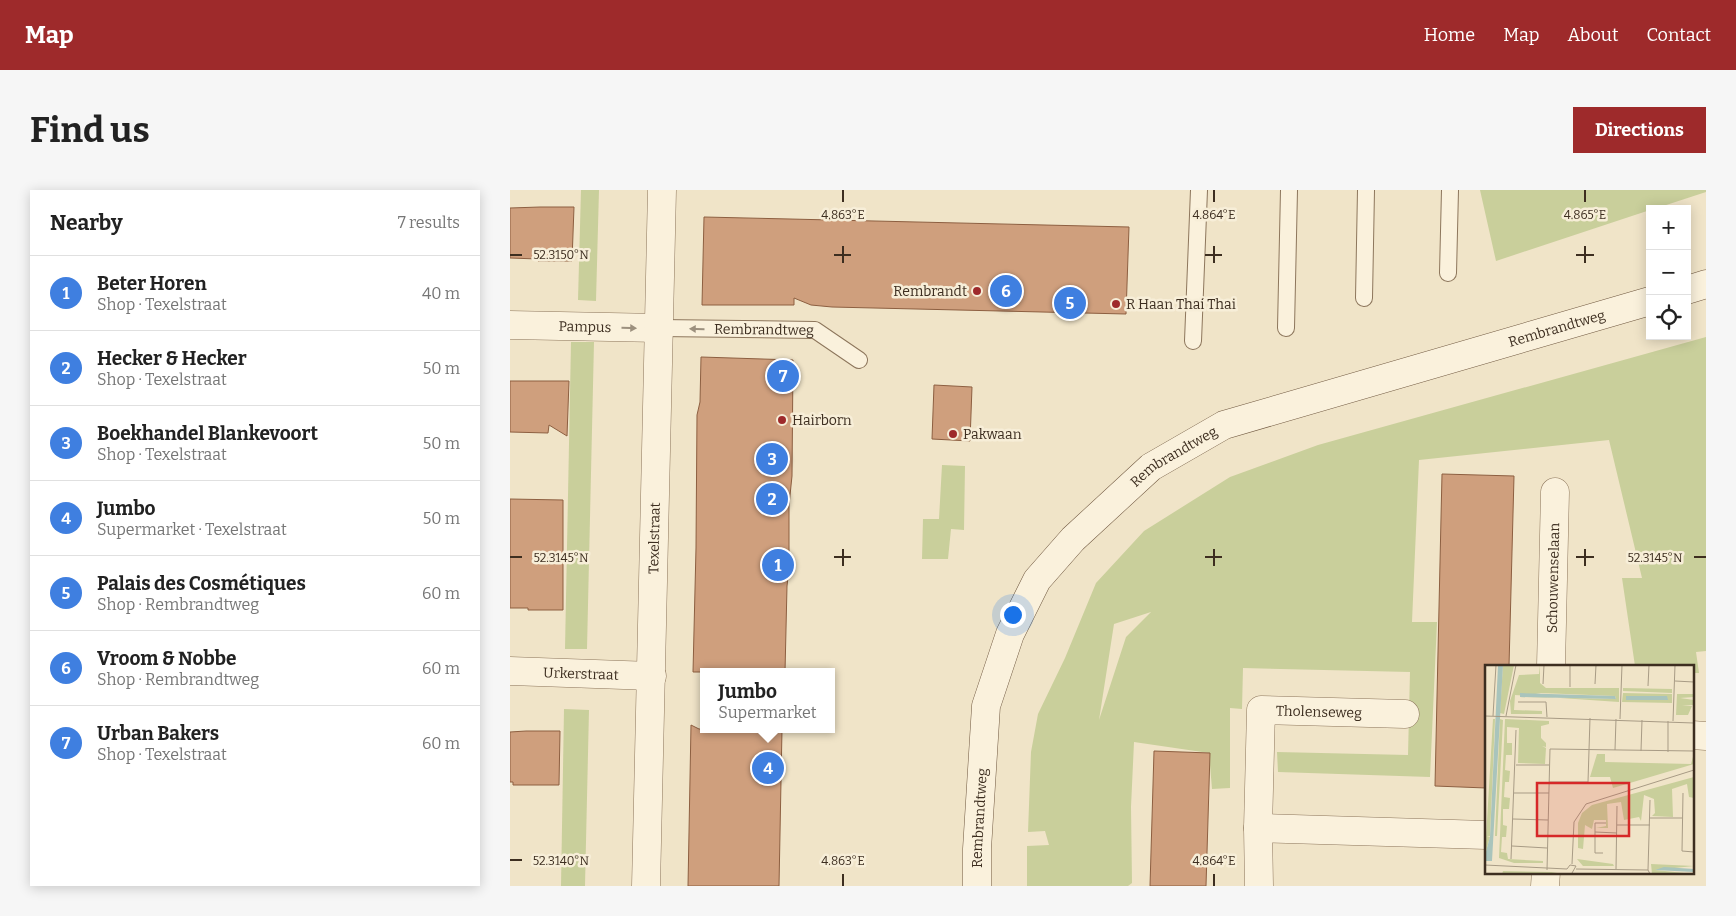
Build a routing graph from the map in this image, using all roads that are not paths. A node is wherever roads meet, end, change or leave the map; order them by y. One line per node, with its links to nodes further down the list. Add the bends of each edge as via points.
1 (662, 190): 12 (street, Texelstraat)
2 (1199, 190): 14 (lane)
3 (1290, 190): 13 (lane)
4 (1366, 190): 9 (lane)
5 (1450, 190): 6 (lane)
6 (1448, 273)
7 (1706, 284): 8 (street)
8 (1691, 289)
9 (1364, 298)
10 (1646, 302): 24 (street, Rembrandtweg, via 1224,425 1151,466 1073,539 1037,580 1010,634 986,706)
11 (510, 325): 12 (street, Pampus, one-way to 12)
12 (659, 328): 15 (lane, Rembrandtweg, one-way to 12, via 815,330); 19 (street, Texelstraat)
13 (1286, 328)
14 (1193, 341)
15 (859, 360)
16 (1555, 492): 17 (street, Schouwenselaan)
17 (1551, 665)
18 (510, 671): 19 (street, Urkerstraat)
19 (652, 676): 23 (street, Texelstraat)
20 (1405, 714): 21 (street, Tholenseweg, via 1260,710)
21 (1258, 828): 22 (street); 25 (street, Tholenseweg)
22 (1485, 835)
23 (646, 886)
24 (977, 886)
25 (1259, 886)

